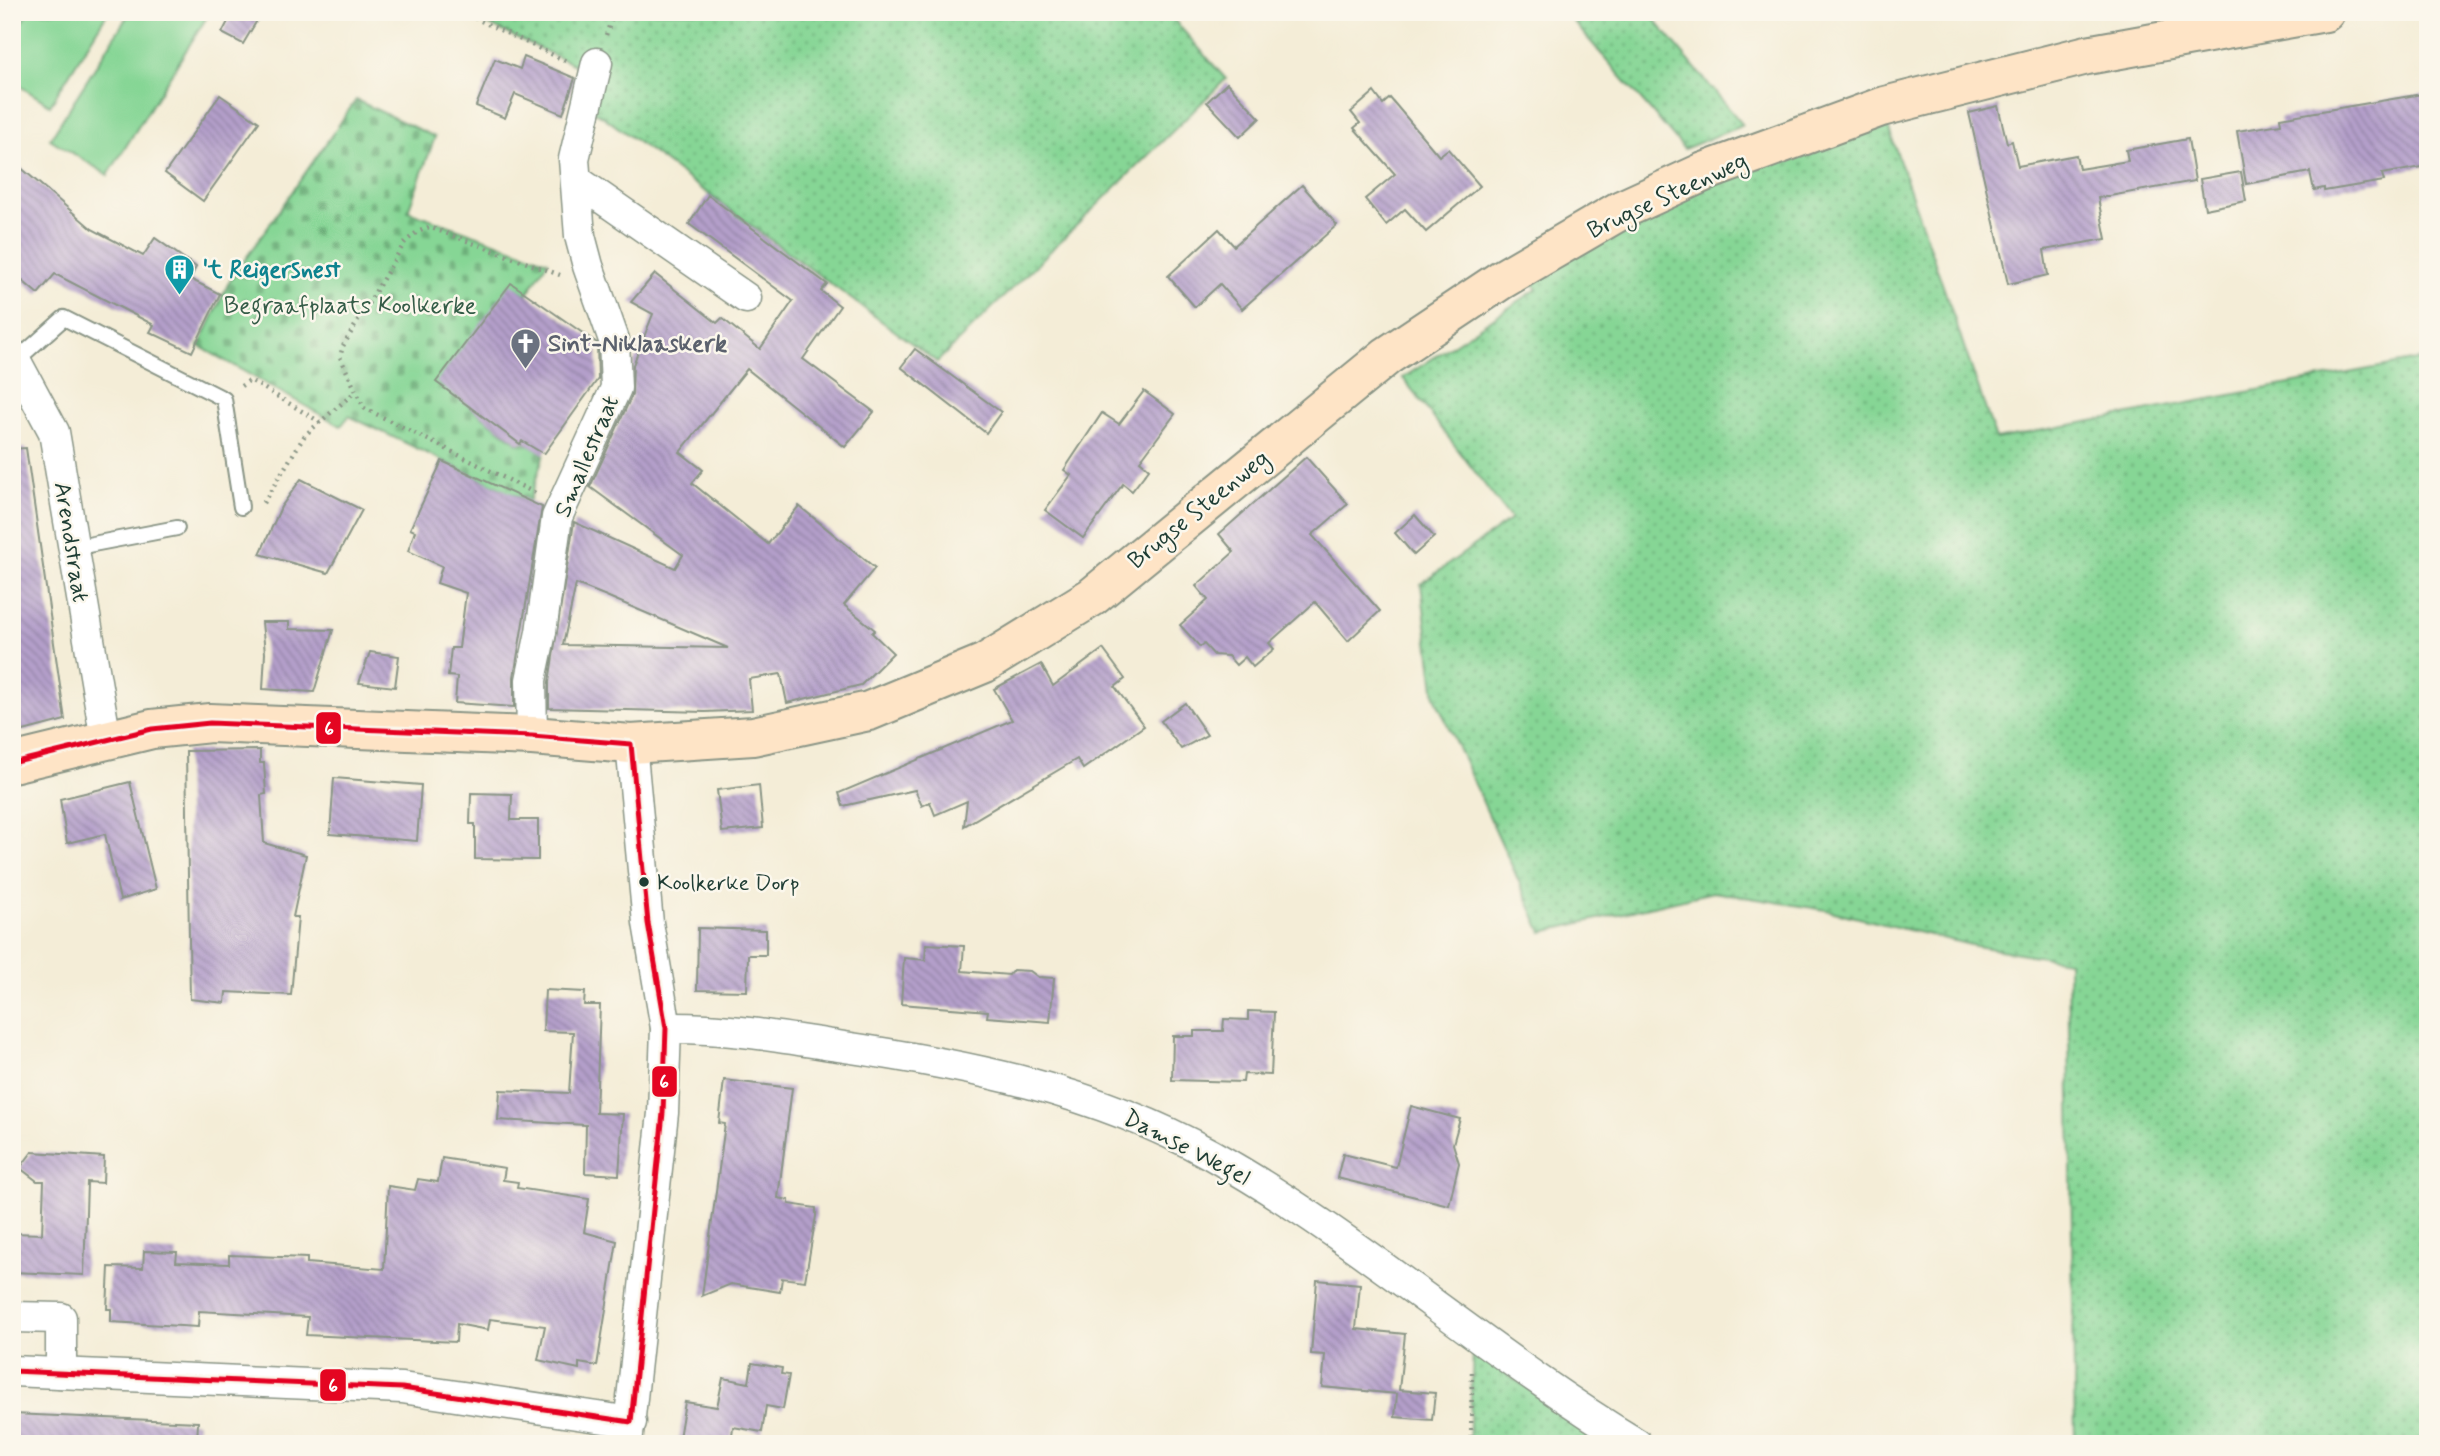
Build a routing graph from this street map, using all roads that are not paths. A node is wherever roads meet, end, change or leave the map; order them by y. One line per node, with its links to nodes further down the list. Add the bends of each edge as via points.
1 (2325, 12): 11 (main road, Brugse Steenweg, via 2087,55 1907,101 1704,172 1621,210 1501,280 1387,356 1092,597 985,663 869,711 753,736)
2 (596, 68): 3 (street, Smallestraat, via 574,159)
3 (576, 180): 4 (street); 9 (street, Smallestraat, via 580,236 614,340 616,388 561,506 531,680)
4 (746, 298)
5 (15, 356): 6 (lane, via 64,318 224,399); 8 (street, Arendstraat, via 54,432)
6 (240, 507)
7 (177, 528): 8 (lane)
8 (72, 548): 10 (street, Arendstraat)
9 (532, 736): 10 (main road, Brugse Steenweg, via 210,723); 11 (main road, Brugse Steenweg)
10 (106, 740): 12 (main road, Brugse Steenweg)
11 (631, 744): 13 (street, via 648,923)
12 (12, 763)
13 (666, 1028): 17 (street, via 663,1112); 18 (street, Damse Wegel, via 715,1027 892,1054 1011,1076 1111,1109 1210,1154 1304,1212 1474,1335)
14 (12, 1317): 16 (street, via 61,1318)
15 (12, 1371): 16 (street)
16 (61, 1373): 17 (street, via 402,1388)
17 (629, 1433)
18 (1637, 1444)

